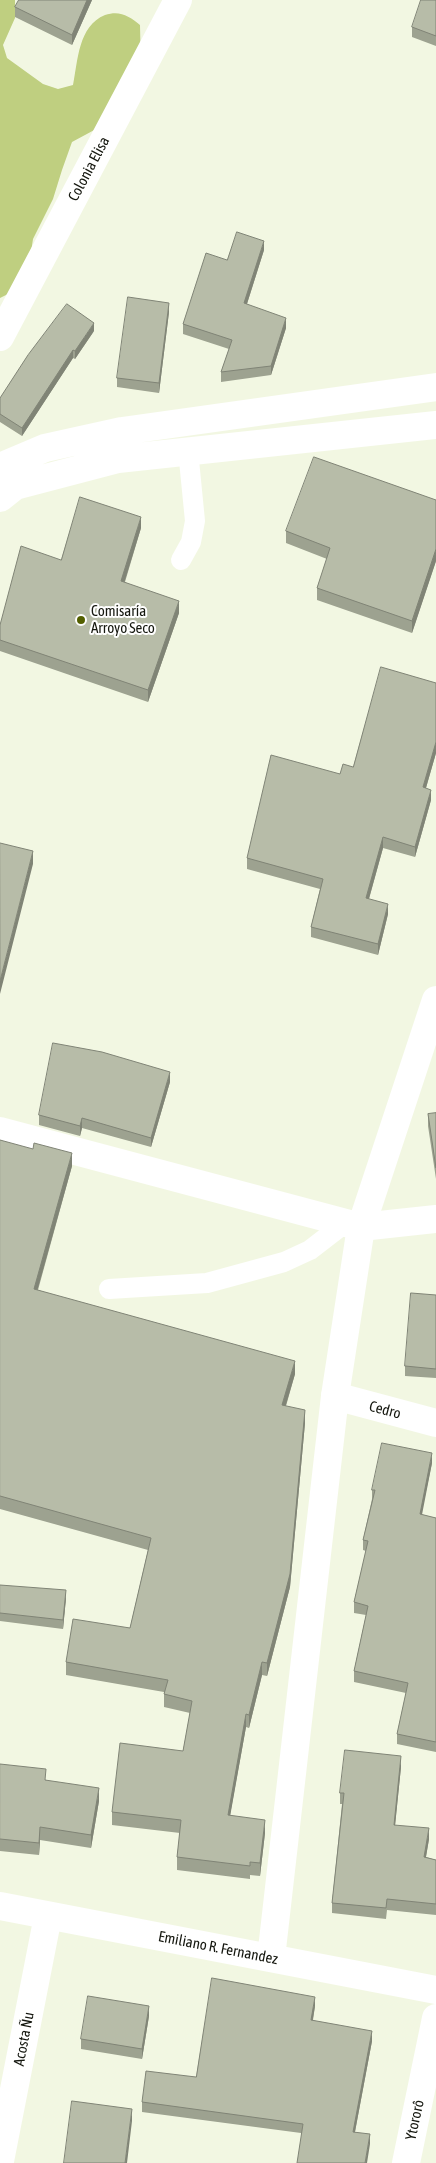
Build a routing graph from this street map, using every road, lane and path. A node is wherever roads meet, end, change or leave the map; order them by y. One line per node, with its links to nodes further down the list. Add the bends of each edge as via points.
1 (178, 0): 2 (street, Colonia Elisa)
2 (0, 337)
3 (436, 387): 6 (street, via 122,431 45,448)
4 (436, 425): 5 (street)
5 (188, 450): 7 (street, via 108,461 15,486); 8 (lane, via 195,521)
6 (1, 465)
7 (0, 498)
8 (181, 560)
9 (436, 1000): 12 (street)
10 (0, 1131): 12 (street)
11 (436, 1219): 12 (street)
12 (353, 1225): 13 (lane, via 284,1262 207,1283); 14 (street)
13 (109, 1289)
14 (335, 1396): 15 (street, Cedro); 18 (street)
15 (436, 1423)
16 (0, 1906): 17 (street, Emiliano R. Fernandez)
17 (48, 1916): 18 (street, Emiliano R. Fernandez); 21 (street, Acosta Ñu)
18 (270, 1958): 19 (street, Emiliano R. Fernandez)
19 (436, 1990)
20 (436, 2018): 22 (street, Ytororô)
21 (0, 2161)
22 (406, 2163)

